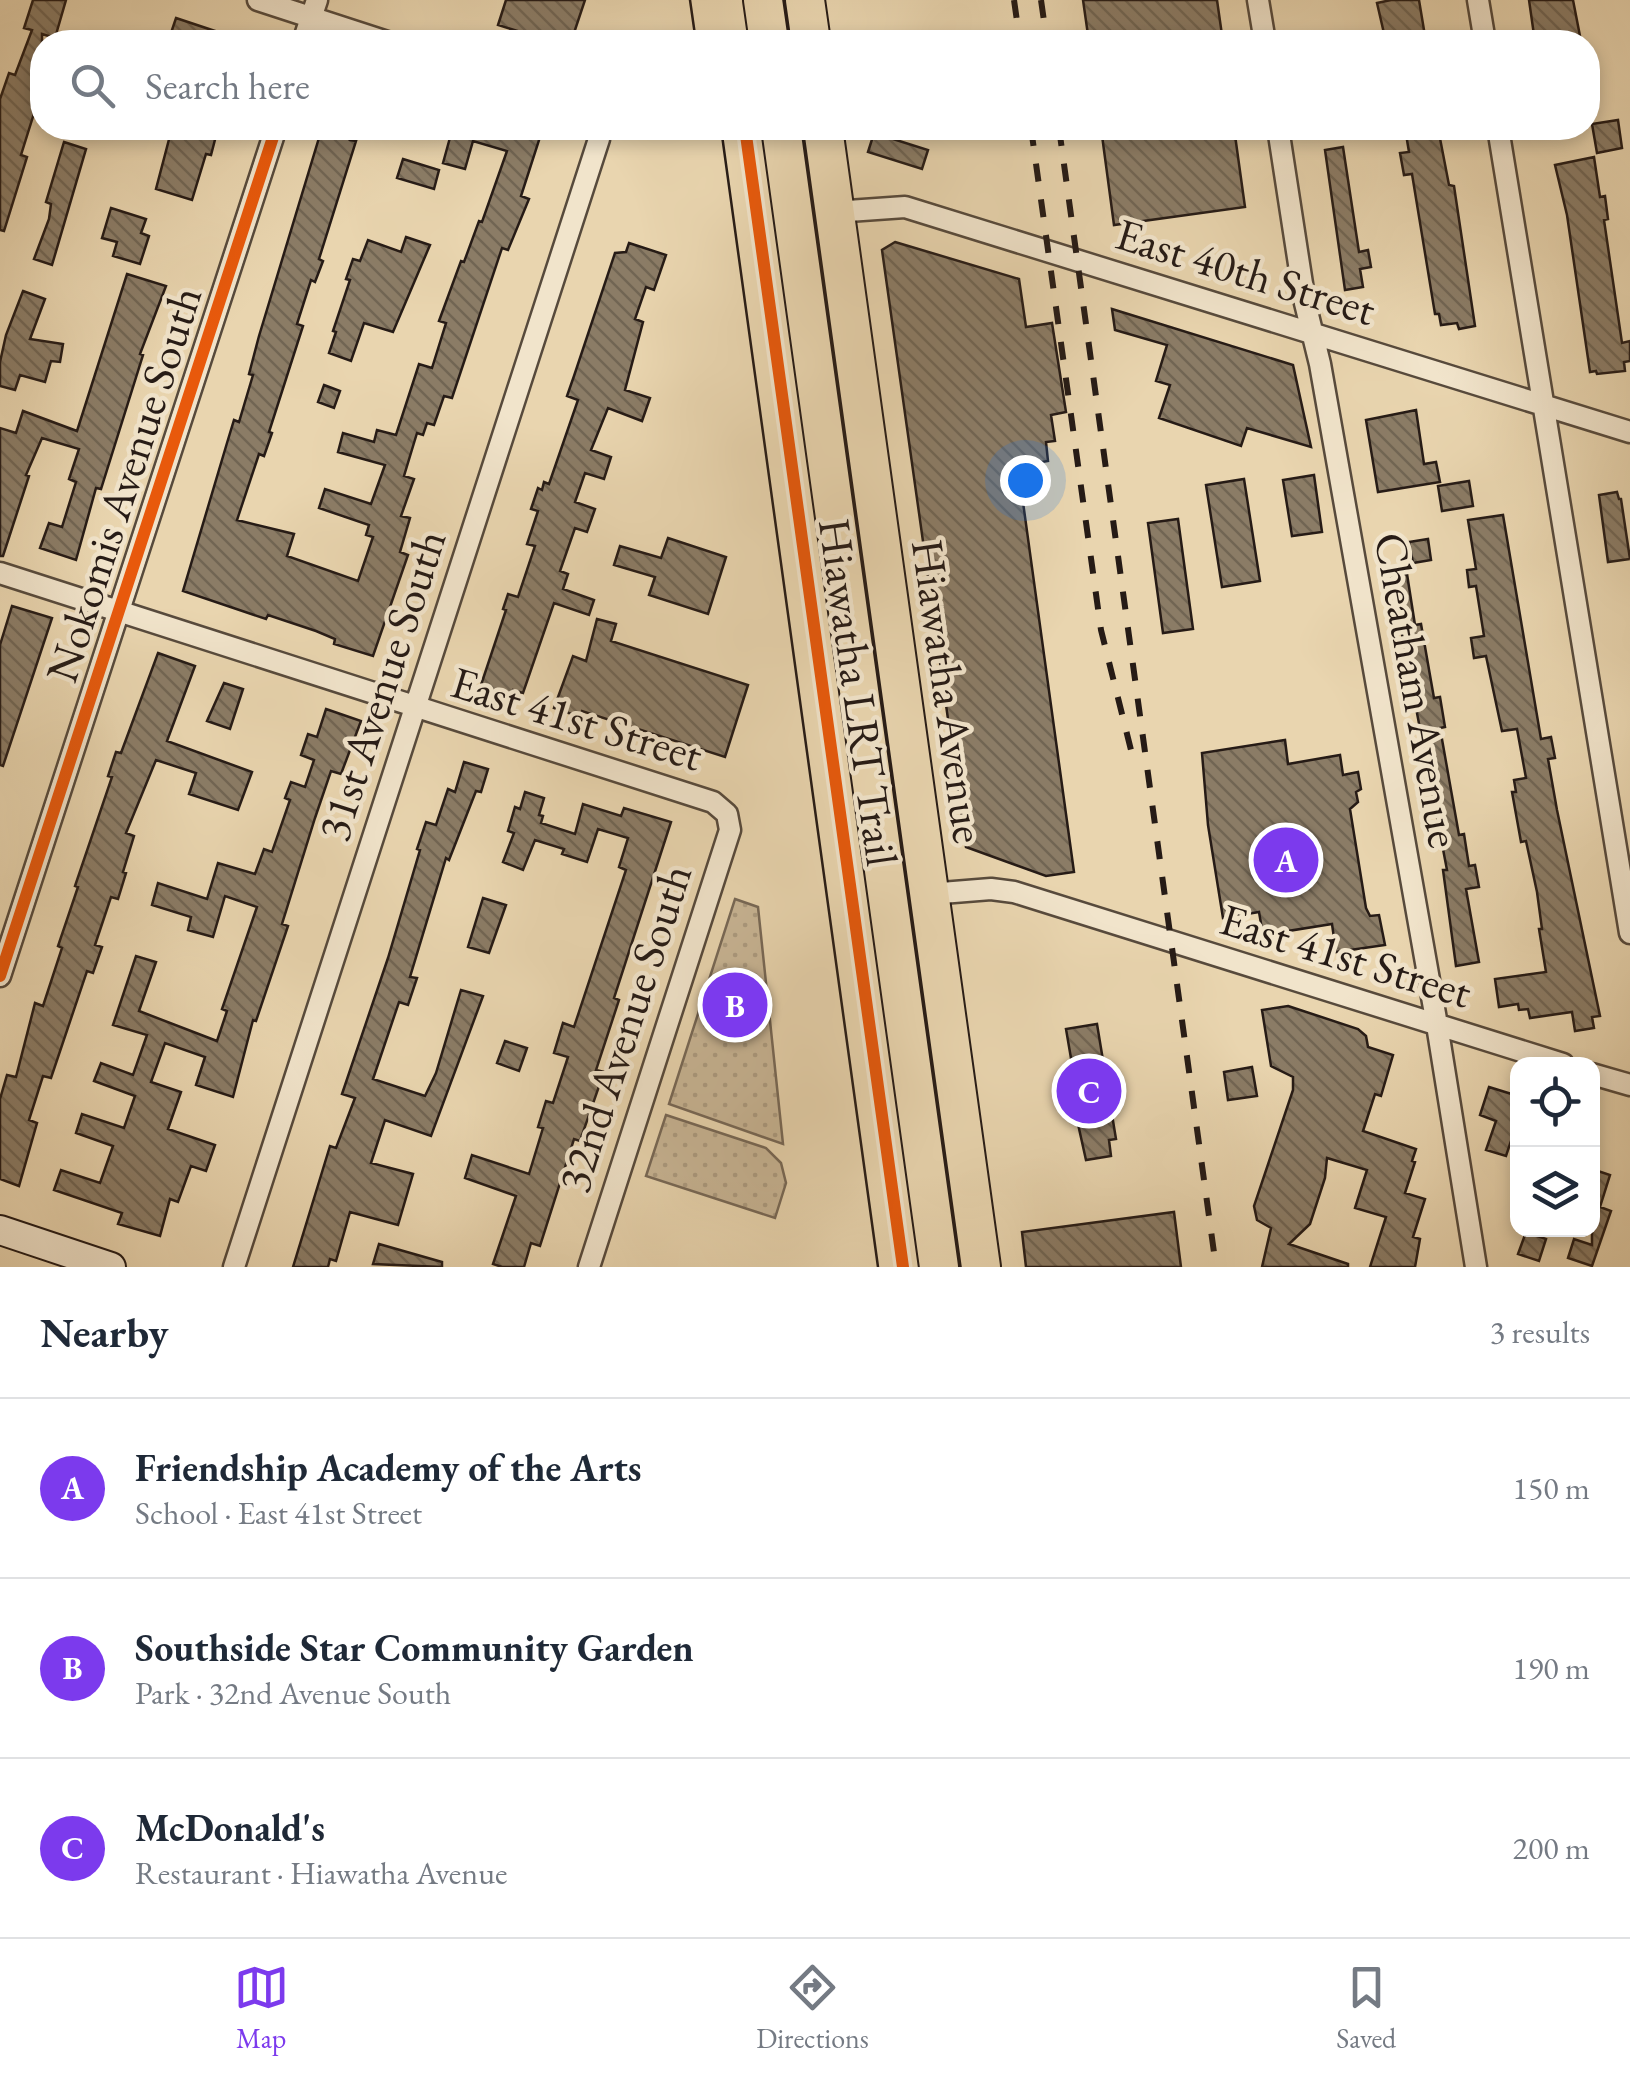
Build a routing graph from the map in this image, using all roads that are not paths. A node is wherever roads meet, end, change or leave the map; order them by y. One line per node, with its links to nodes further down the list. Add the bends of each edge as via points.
1 (258, 0): 6 (street)
2 (763, 0): 8 (highway)
3 (805, 0): 9 (highway)
4 (1258, 0): 10 (street)
5 (1478, 0): 11 (street)
6 (314, 8): 7 (street)
7 (362, 30)
8 (767, 30)
9 (809, 30)
10 (1263, 30)
11 (1482, 30)
12 (272, 140): 23 (street, Nokomis Avenue South)
13 (598, 140): 24 (street, 31st Avenue South)
14 (783, 140): 37 (highway, Hiawatha Avenue)
15 (825, 140): 18 (highway, Hiawatha Avenue)
16 (1280, 140): 19 (street, Cheatham Avenue)
17 (1500, 140): 20 (street)
18 (834, 212): 19 (street, East 40th Street, via 906,206); 26 (highway, Hiawatha Avenue)
19 (1315, 334): 20 (street, East 40th Street); 29 (street, Cheatham Avenue)
20 (1544, 405): 21 (street, East 40th Street); 27 (street)
21 (1630, 432)
22 (0, 574): 23 (street, East 41st Street)
23 (118, 612): 24 (street, East 41st Street); 28 (street, Nokomis Avenue South)
24 (416, 709): 25 (street, East 41st Street, via 713,802); 35 (street, 31st Avenue South)
25 (727, 814): 36 (street, 32nd Avenue South, via 730,830)
26 (930, 894): 29 (street, East 41st Street, via 1014,892); 38 (highway, Hiawatha Avenue)
27 (1630, 933)
28 (0, 976)
29 (1438, 1025): 30 (street, East 41st Street); 39 (street, Cheatham Avenue)
30 (1541, 1057)
31 (1600, 1077): 32 (street)
32 (1630, 1086)
33 (0, 1230): 34 (street)
34 (112, 1267)
35 (234, 1267)
36 (589, 1267)
37 (939, 1267)
38 (981, 1267)
39 (1476, 1267)

